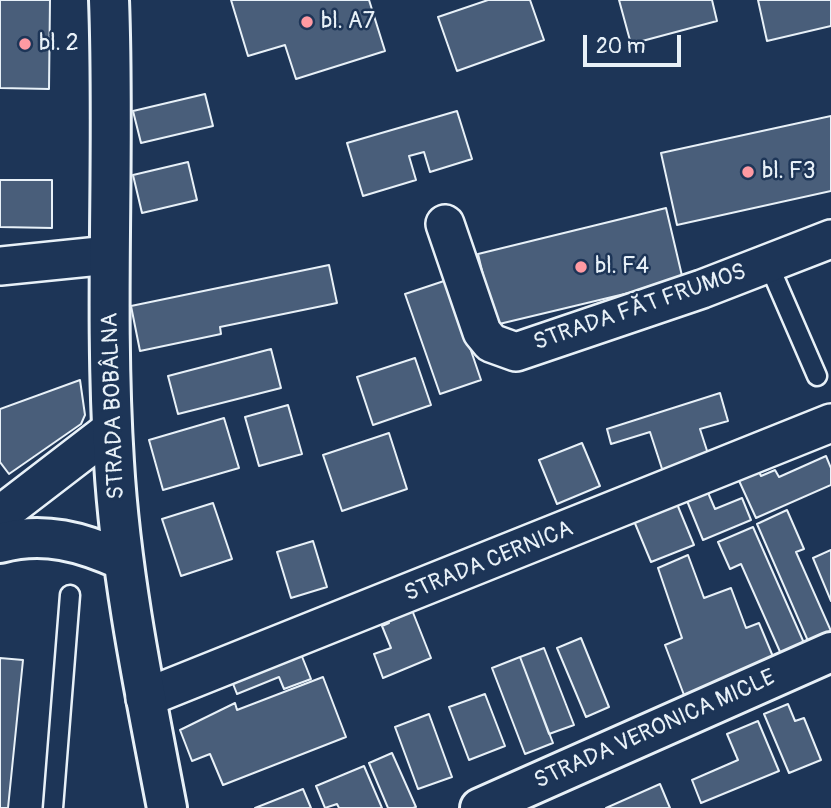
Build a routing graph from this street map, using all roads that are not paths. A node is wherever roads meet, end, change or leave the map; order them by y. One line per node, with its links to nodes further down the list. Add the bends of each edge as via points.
1 (109, 0): 4 (main road, STRADA BOBÂLNA)
2 (445, 224): 5 (street, STRADA FĂT FRUMOS, via 482,332 491,343 516,352)
3 (831, 239): 5 (street, STRADA FĂT FRUMOS)
4 (109, 255): 6 (street); 9 (main road, STRADA BOBÂLNA)
5 (768, 263): 7 (lane)
6 (0, 266)
7 (817, 376)
8 (831, 423): 15 (street, STRADA CERNICA)
9 (112, 429): 10 (street); 12 (main road, STRADA BOBÂLNA)
10 (0, 515)
11 (0, 543): 12 (main road, via 64,539)
12 (122, 560): 15 (main road, STRADA BOBÂLNA)
13 (70, 596): 16 (lane)
14 (831, 652): 18 (main road, STRADA VERONICA MICLE)
15 (145, 698): 17 (main road, STRADA BOBÂLNA)
16 (53, 808)
17 (167, 808)
18 (480, 808)

